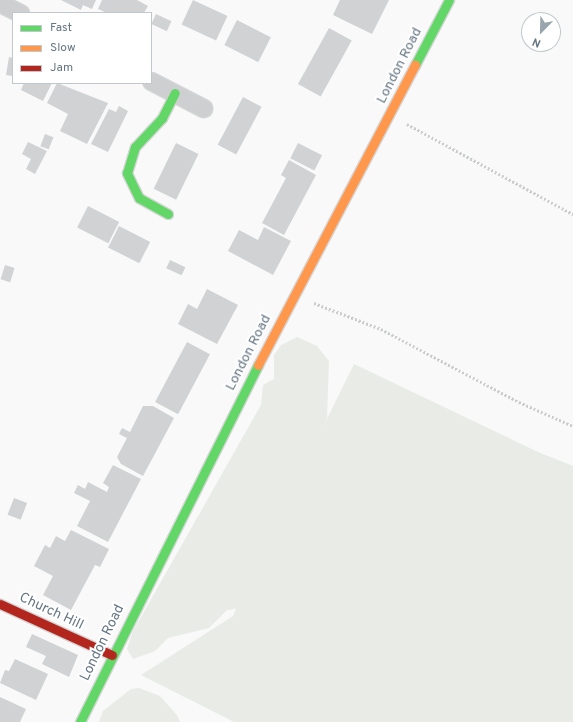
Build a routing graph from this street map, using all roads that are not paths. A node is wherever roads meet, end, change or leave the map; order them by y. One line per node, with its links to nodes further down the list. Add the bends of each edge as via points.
1 (449, 0): 9 (main road, London Road)
2 (3, 4): 3 (street)
3 (18, 12)
4 (152, 82): 5 (street)
5 (175, 93): 6 (street); 7 (main road, via 162,118 135,147 128,173 129,182 139,198)
6 (203, 108)
7 (168, 214)
8 (0, 604): 9 (main road, Church Hill)
9 (112, 655): 10 (main road, London Road)
10 (80, 722)

